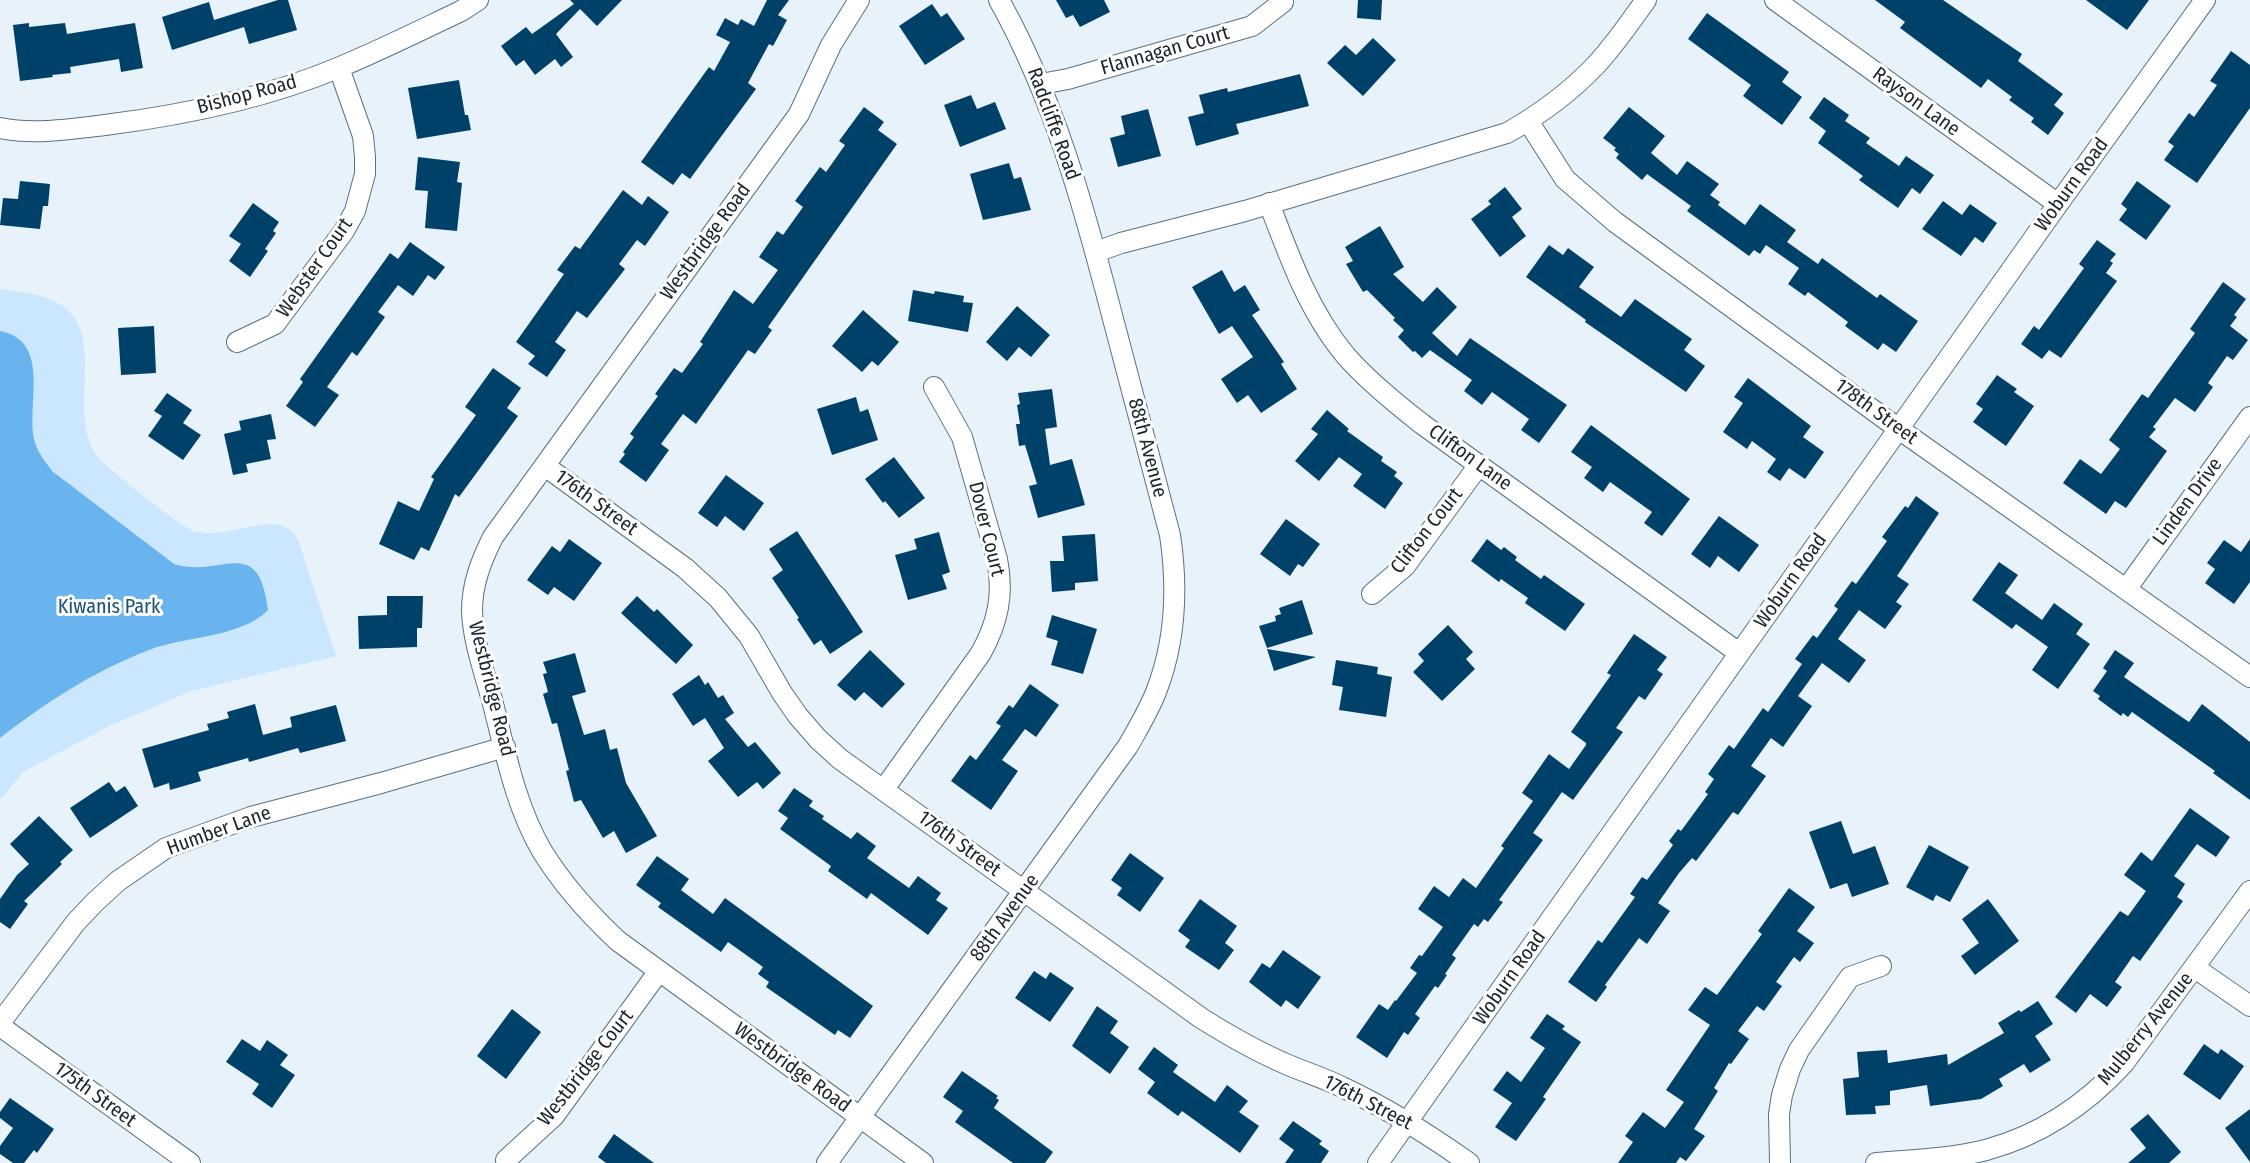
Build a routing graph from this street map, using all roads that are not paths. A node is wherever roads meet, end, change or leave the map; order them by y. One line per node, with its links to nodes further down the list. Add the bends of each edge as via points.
1 (478, 0): 8 (street, Bishop Road)
2 (859, 0): 20 (street, Westbridge Road, via 831,45 799,114)
3 (999, 0): 9 (street, Radcliffe Road)
4 (1646, 0): 10 (street, via 1596,65)
5 (1775, 0): 13 (street, Rayson Lane)
6 (2205, 0): 13 (street, Woburn Road)
7 (1283, 2): 9 (street, Flannagan Court, via 1252,26)
8 (339, 68): 11 (street, Bishop Road, via 225,103 129,122 47,130); 15 (street, Webster Court, via 363,136 365,174 355,211 275,324)
9 (1041, 84): 14 (street, Radcliffe Road)
10 (1528, 121): 12 (street, via 1507,133); 18 (street, 178th Street, via 1560,172 1590,202)
11 (0, 128)
12 (1269, 203): 14 (street); 19 (street, Clifton Lane, via 1310,300 1345,354 1395,404)
13 (2058, 204): 18 (street, Woburn Road)
14 (1096, 252): 28 (street, 88th Avenue, via 1170,535 1175,607 1156,692 1128,746)
15 (237, 342)
16 (934, 387): 26 (street, Dover Court, via 962,437 997,559 1000,604 981,653)
17 (2250, 417): 21 (street, Linden Drive)
18 (1899, 429): 21 (street, 178th Street); 23 (street, Woburn Road)
19 (1479, 465): 22 (street, Clifton Court, via 1405,566); 23 (street, Clifton Lane)
20 (545, 466): 25 (street, Westbridge Road, via 493,537 474,586 475,636); 26 (street, 176th Street, via 705,585 731,612 782,693 818,739)
21 (2127, 588): 24 (street, 178th Street)
22 (1372, 594)
23 (1739, 653): 35 (street, Woburn Road)
24 (2250, 677)
25 (505, 747): 31 (street, Westbridge Road, via 525,816 542,850 581,904); 33 (street, Humber Lane, via 251,817 166,848 118,881 76,922)
26 (884, 789): 28 (street, 176th Street)
27 (2250, 891): 30 (street, Mulberry Avenue)
28 (1024, 892): 34 (street, 88th Avenue); 35 (street, 176th Street, via 1222,1031)
29 (1881, 966): 43 (street, via 1850,977 1799,1050 1782,1095)
30 (2195, 968): 32 (street); 37 (street, Mulberry Avenue, via 2124,1063 2081,1104 2052,1123 1985,1150)
31 (659, 971): 34 (street, Westbridge Road); 36 (street, Westbridge Court, via 554,1116)
32 (2250, 1006)
33 (0, 1025): 38 (street, 175th Street)
34 (860, 1117): 39 (street, 88th Avenue); 40 (street, Westbridge Road)
35 (1408, 1121): 41 (street, Woburn Road); 42 (street, 176th Street)
36 (506, 1160)
37 (1911, 1161): 44 (street, Mulberry Avenue)
38 (190, 1163)
39 (827, 1163)
40 (923, 1163)
41 (1378, 1163)
42 (1469, 1163)
43 (1780, 1163)
44 (1876, 1163)

